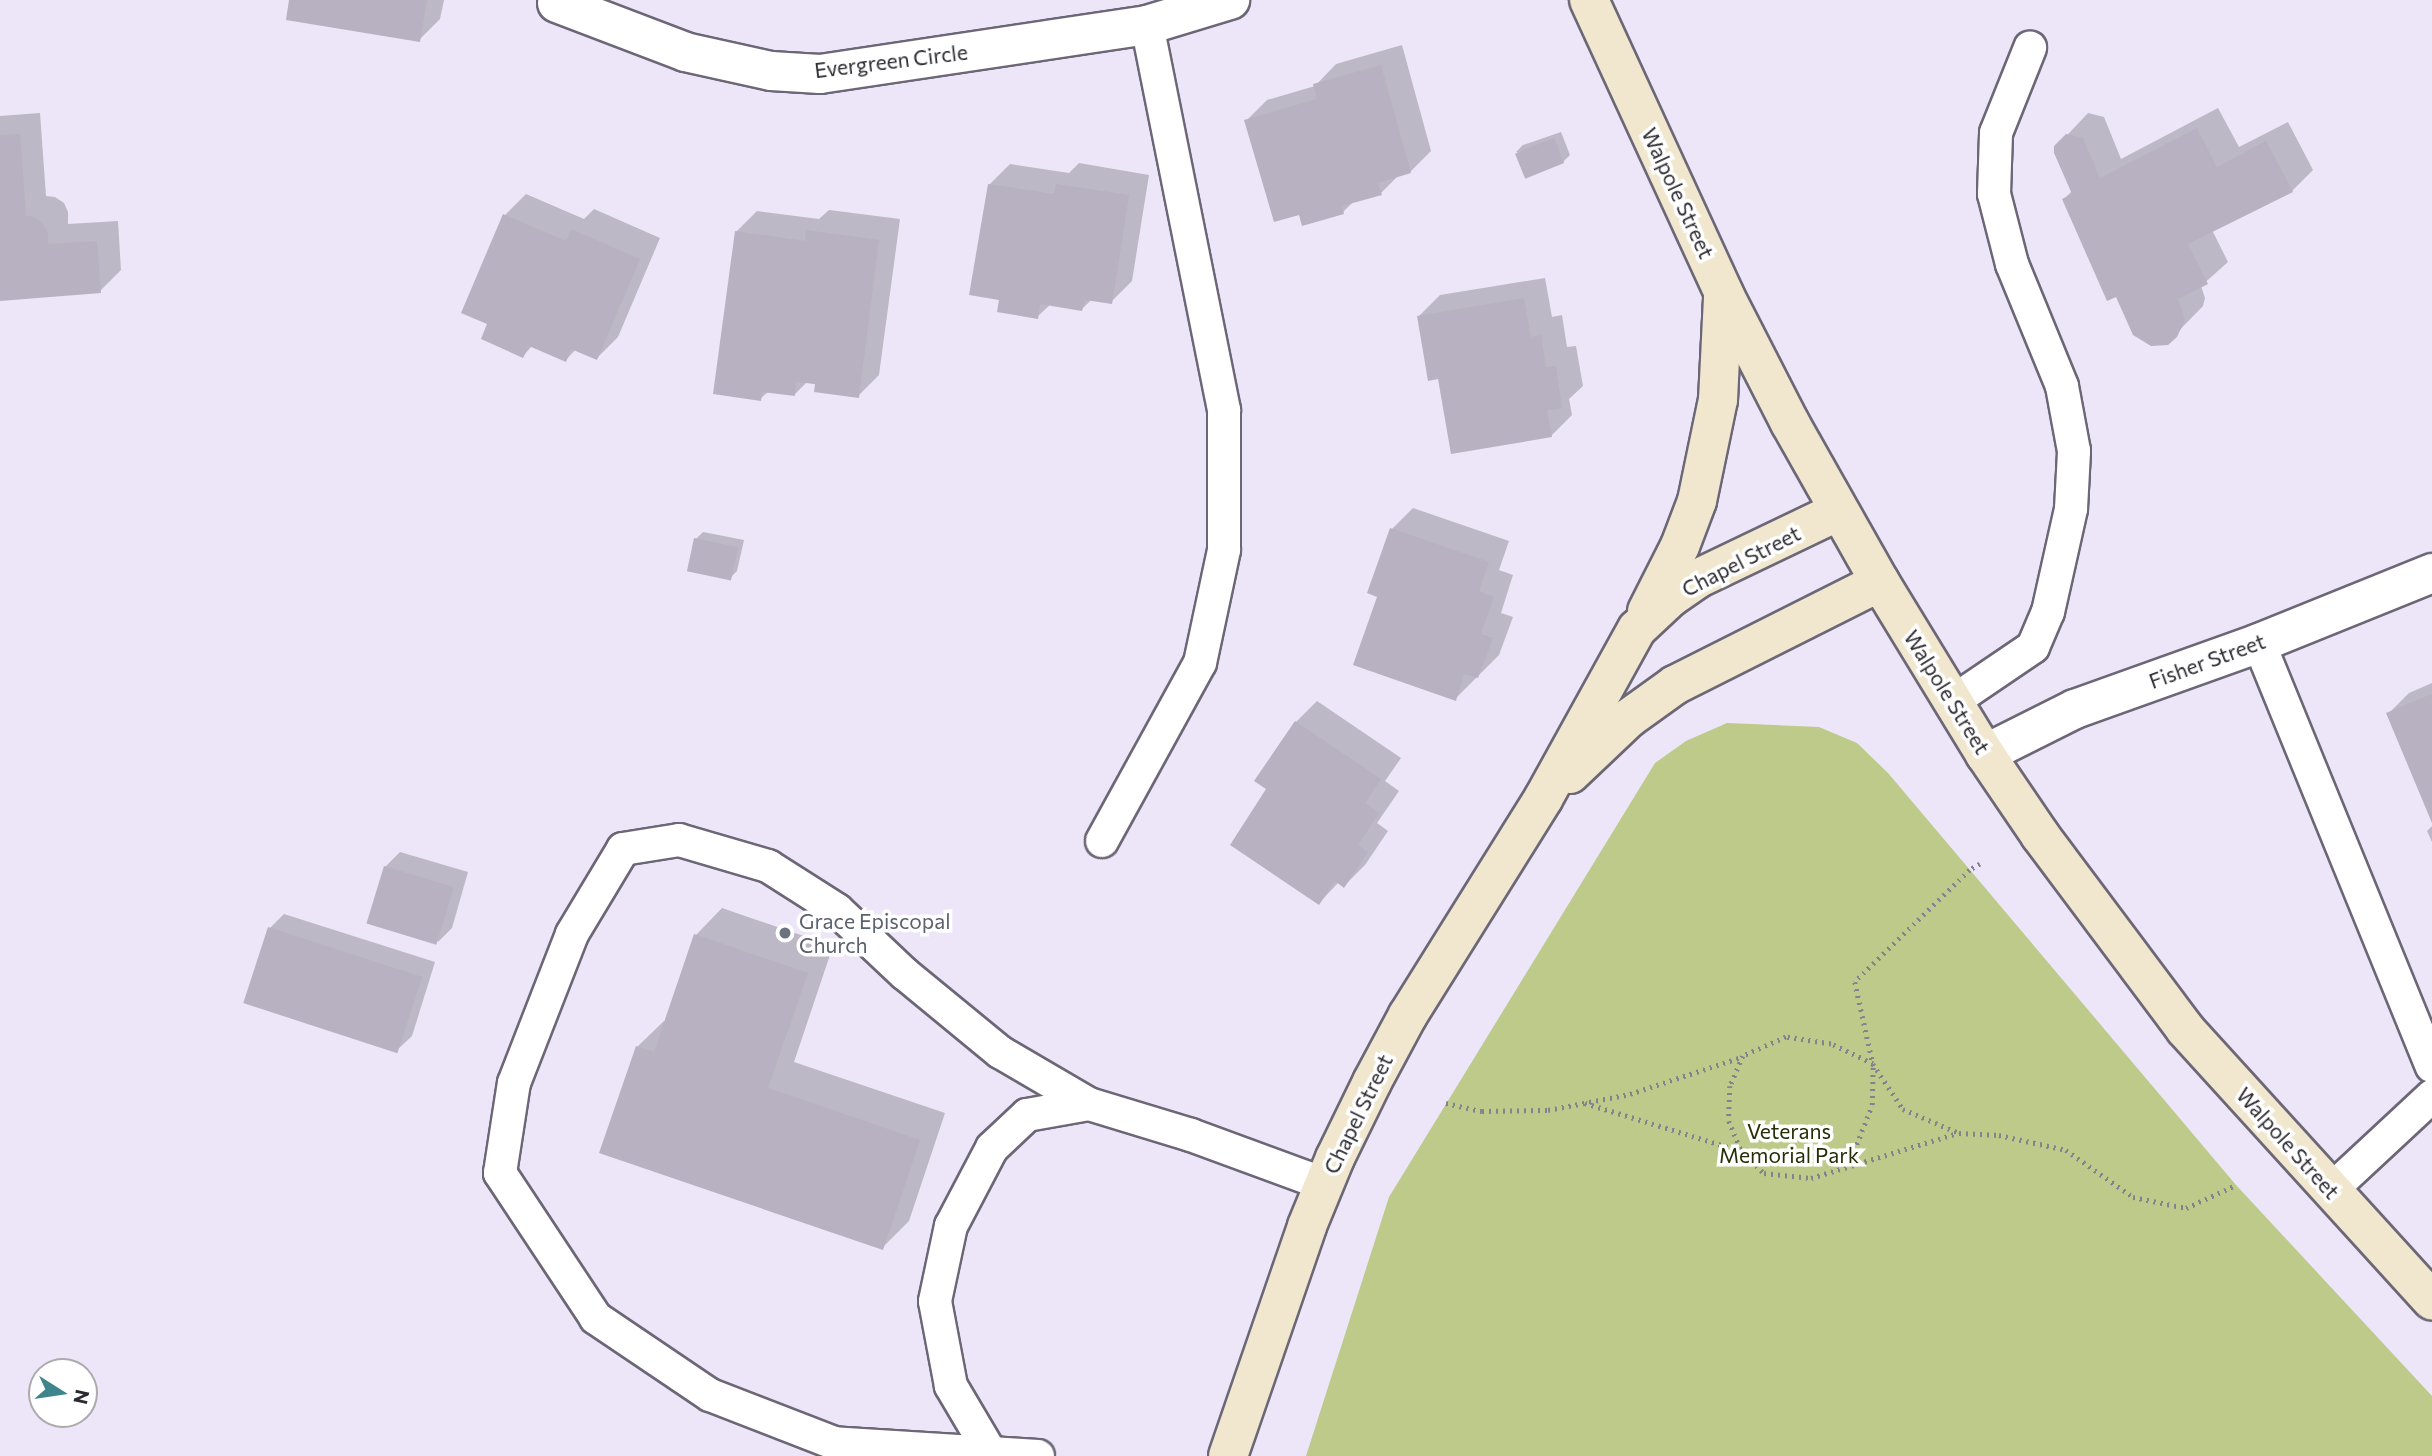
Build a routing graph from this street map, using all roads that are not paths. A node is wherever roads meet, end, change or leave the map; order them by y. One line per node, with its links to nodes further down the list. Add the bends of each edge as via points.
1 (1230, 0): 4 (street, Evergreen Circle)
2 (1589, 0): 6 (main road, Walpole Street)
3 (557, 3): 4 (street, Evergreen Circle, via 685,52 771,71 820,74)
4 (1147, 25): 15 (lane, via 1224,410 1224,550 1200,663)
5 (2030, 48): 12 (lane, via 1996,133 1994,194 2012,264 2062,386 2074,451 2071,509 2048,612 2033,647)
6 (1724, 294): 7 (main road, Walpole Street); 10 (main road, via 1718,400 1697,500 1680,546)
7 (1839, 511): 9 (main road, Walpole Street); 10 (main road, Chapel Street, via 1696,579)
8 (2432, 573): 11 (street, Fisher Street)
9 (1880, 582): 12 (main road, Walpole Street); 14 (main road, Chapel Street, via 1675,685 1629,718)
10 (1637, 629): 14 (main road, Chapel Street)
11 (2259, 643): 13 (street, Fisher Street, via 2075,709); 16 (lane)
12 (1952, 702): 13 (main road, Walpole Street)
13 (1984, 754): 20 (main road, Walpole Street, via 2185,1029)
14 (1543, 799): 19 (main road, Chapel Street, via 1408,1015)
15 (1102, 842)
16 (2432, 1066)
17 (2432, 1096): 20 (lane)
18 (1089, 1104): 19 (lane, via 1191,1135); 22 (lane, via 1027,1115 992,1148 951,1226 935,1301 951,1386); 22 (lane, via 1000,1052 905,974 837,910 768,866 678,840 623,849 572,934 514,1083 500,1173 596,1318 710,1395 834,1443)
19 (1324, 1184): 24 (main road, Chapel Street)
20 (2331, 1190): 21 (main road, Walpole Street)
21 (2432, 1300)
22 (990, 1452): 23 (lane)
23 (1038, 1456)
24 (1228, 1456)

